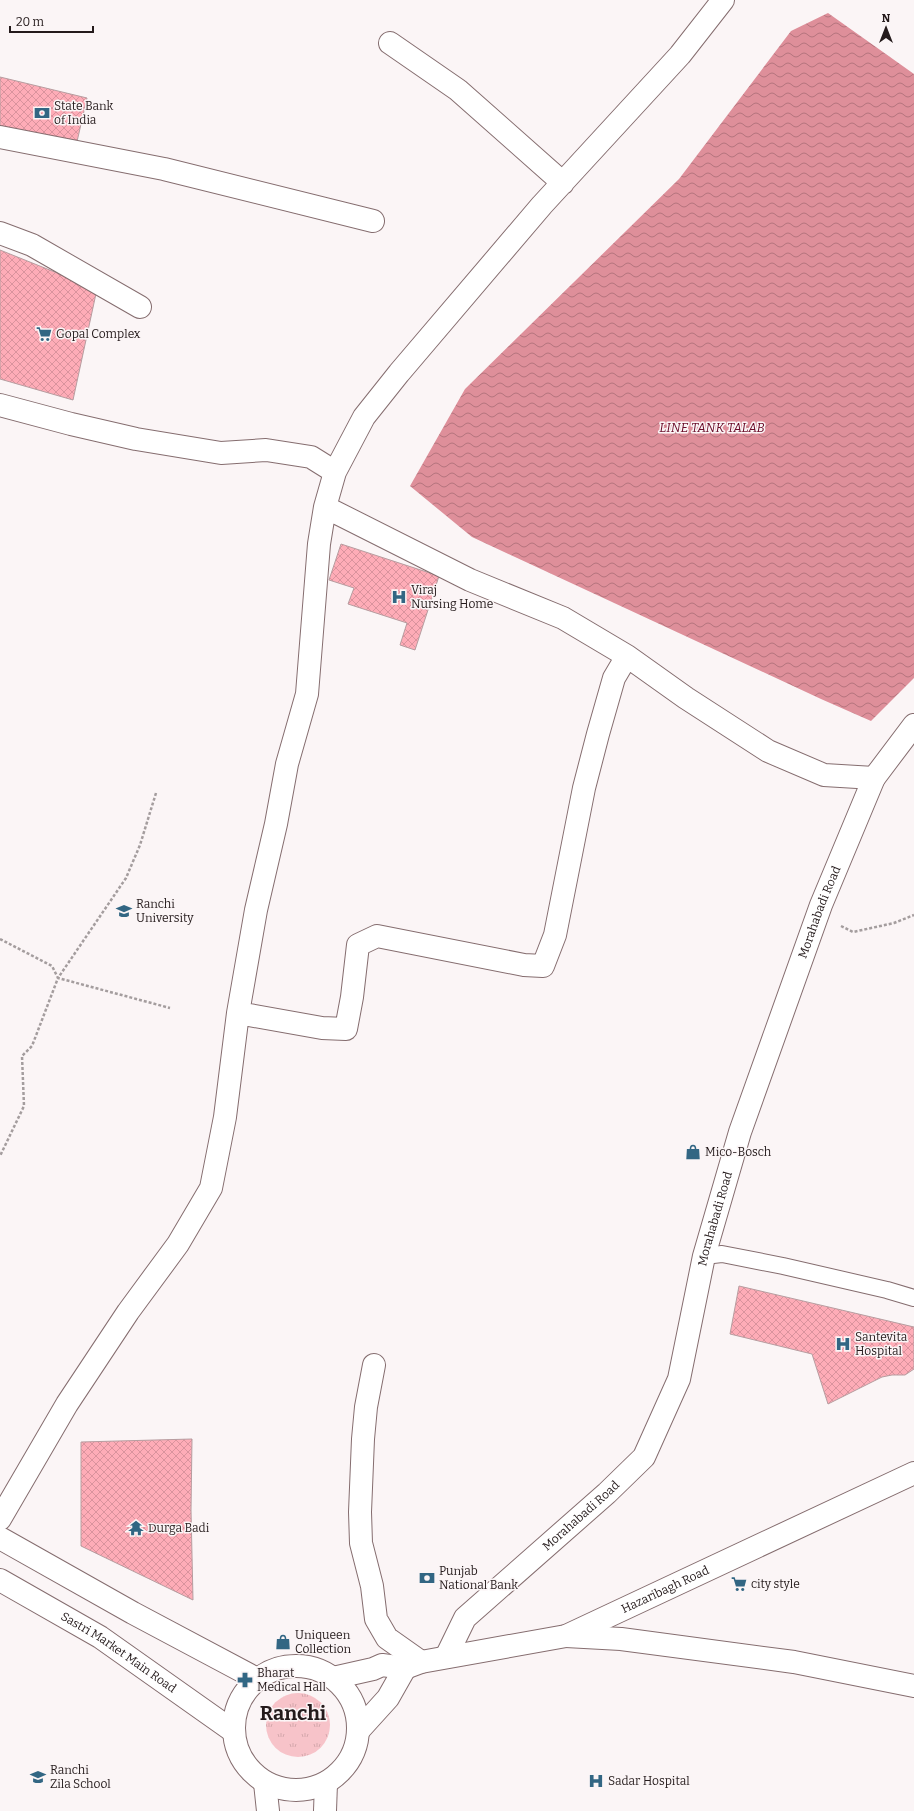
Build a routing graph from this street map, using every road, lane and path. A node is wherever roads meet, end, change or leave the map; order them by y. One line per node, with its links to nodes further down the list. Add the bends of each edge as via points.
1 (723, 0): 4 (street, via 680,54)
2 (390, 43): 4 (street, via 458,90)
3 (0, 137): 5 (street, via 164,169)
4 (563, 183): 9 (street, via 481,276 364,417)
5 (373, 220)
6 (0, 233): 7 (street, via 32,245)
7 (140, 307)
8 (0, 404): 9 (street, via 136,439 221,453 266,450 311,457)
9 (335, 472): 10 (street)
10 (325, 507): 11 (street, via 470,580 563,618); 20 (street, via 319,544 307,694 287,764 256,910)
11 (627, 656): 13 (street, via 686,698 768,750 824,775); 20 (street, via 614,678 598,734 584,788 555,935 543,966 524,965 377,936 358,945 346,1029 322,1028)
12 (914, 726): 13 (street, Morahabadi Road)
13 (874, 778): 15 (street, Morahabadi Road)
14 (156, 793): 18 (path, via 140,845 126,878)
15 (821, 905): 16 (path, via 828,921 853,932 894,923); 22 (street, Morahabadi Road, via 740,1132)
16 (914, 915)
17 (0, 939): 18 (path, via 52,966)
18 (58, 978): 19 (path); 21 (path, via 32,1046 22,1056 24,1106)
19 (170, 1008)
20 (238, 1013): 26 (street, via 225,1117 211,1188 178,1244 128,1312 67,1404)
21 (0, 1156)
22 (704, 1256): 23 (lane, via 722,1254 783,1266); 30 (street, Morahabadi Road, via 679,1379 644,1457 607,1493 465,1618)
23 (914, 1298)
24 (374, 1365): 31 (street, via 366,1407 363,1447 361,1543 372,1586 376,1619 387,1638)
25 (914, 1473): 29 (street, Hazaribagh Road)
26 (0, 1519)
27 (0, 1538): 32 (street, via 133,1613)
28 (0, 1580): 36 (street, Sastri Market Main Road, via 100,1637)
29 (566, 1636): 30 (street, Hazaribagh Road); 34 (street, via 621,1639 794,1662)
30 (446, 1657): 31 (street, Hazaribagh Road)
31 (413, 1665): 33 (street, Hazaribagh Road, via 382,1665); 35 (street)
32 (257, 1678): 33 (street, via 275,1669 295,1665 315,1668); 36 (street, via 243,1693 235,1712)
33 (333, 1678): 35 (street, via 347,1693 356,1711)
34 (914, 1686)
35 (359, 1730): 38 (street, via 353,1752 342,1770)
36 (233, 1731): 37 (street, via 238,1752 249,1769)
37 (265, 1783): 38 (street, via 285,1790 306,1790); 39 (street)
38 (326, 1783): 40 (street)
39 (268, 1811)
40 (325, 1811)

